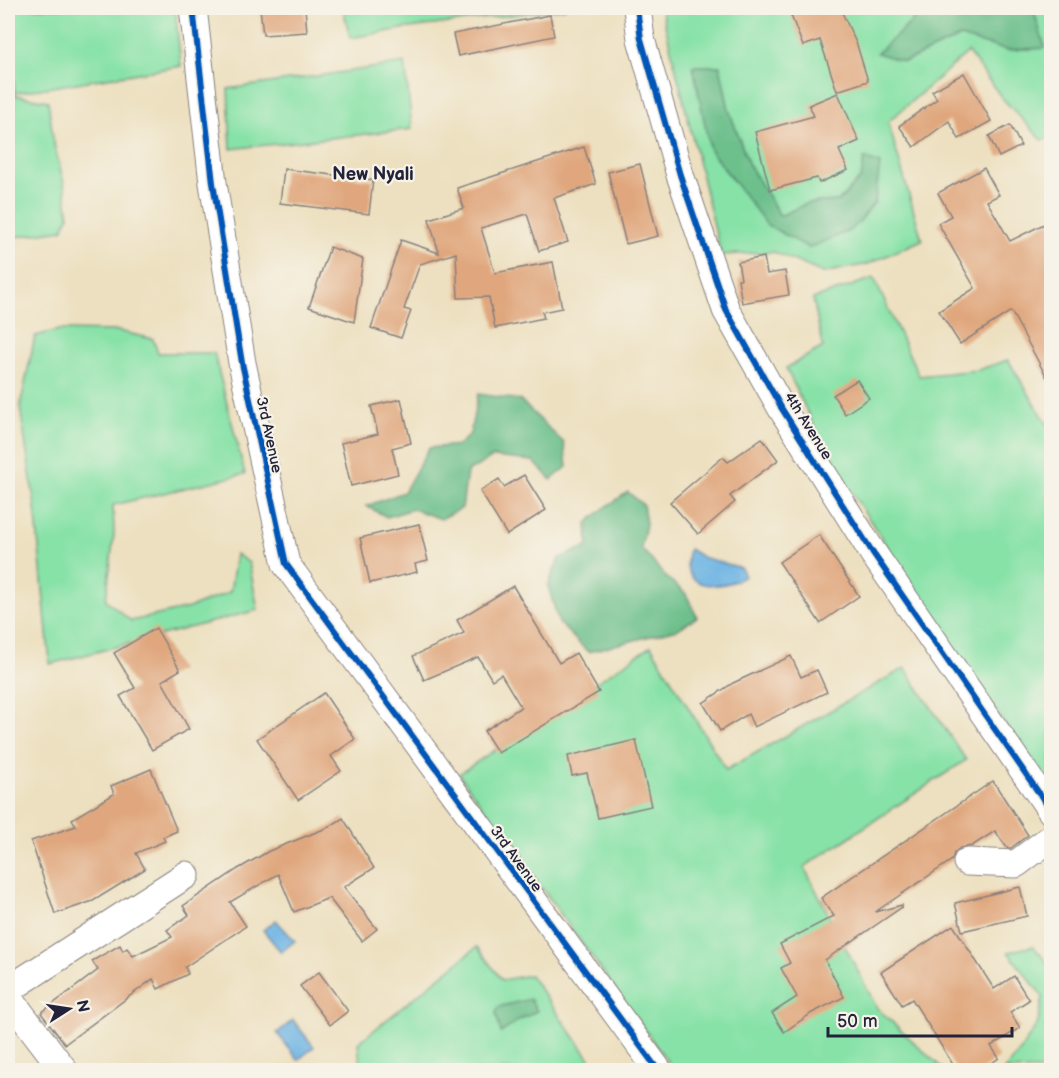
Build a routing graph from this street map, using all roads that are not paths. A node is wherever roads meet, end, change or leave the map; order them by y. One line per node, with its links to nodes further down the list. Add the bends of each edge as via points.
1 (193, 8): 10 (street, 3rd Avenue, via 213,183 242,363 286,564)
2 (637, 8): 3 (street, 4th Avenue, via 641,39 680,176 726,310 782,409 873,553)
3 (1052, 812)
4 (1052, 837): 5 (street, via 1016,864)
5 (966, 862)
6 (186, 875): 7 (street)
7 (8, 990)
8 (8, 997): 9 (street)
9 (64, 1071)
10 (658, 1071)

